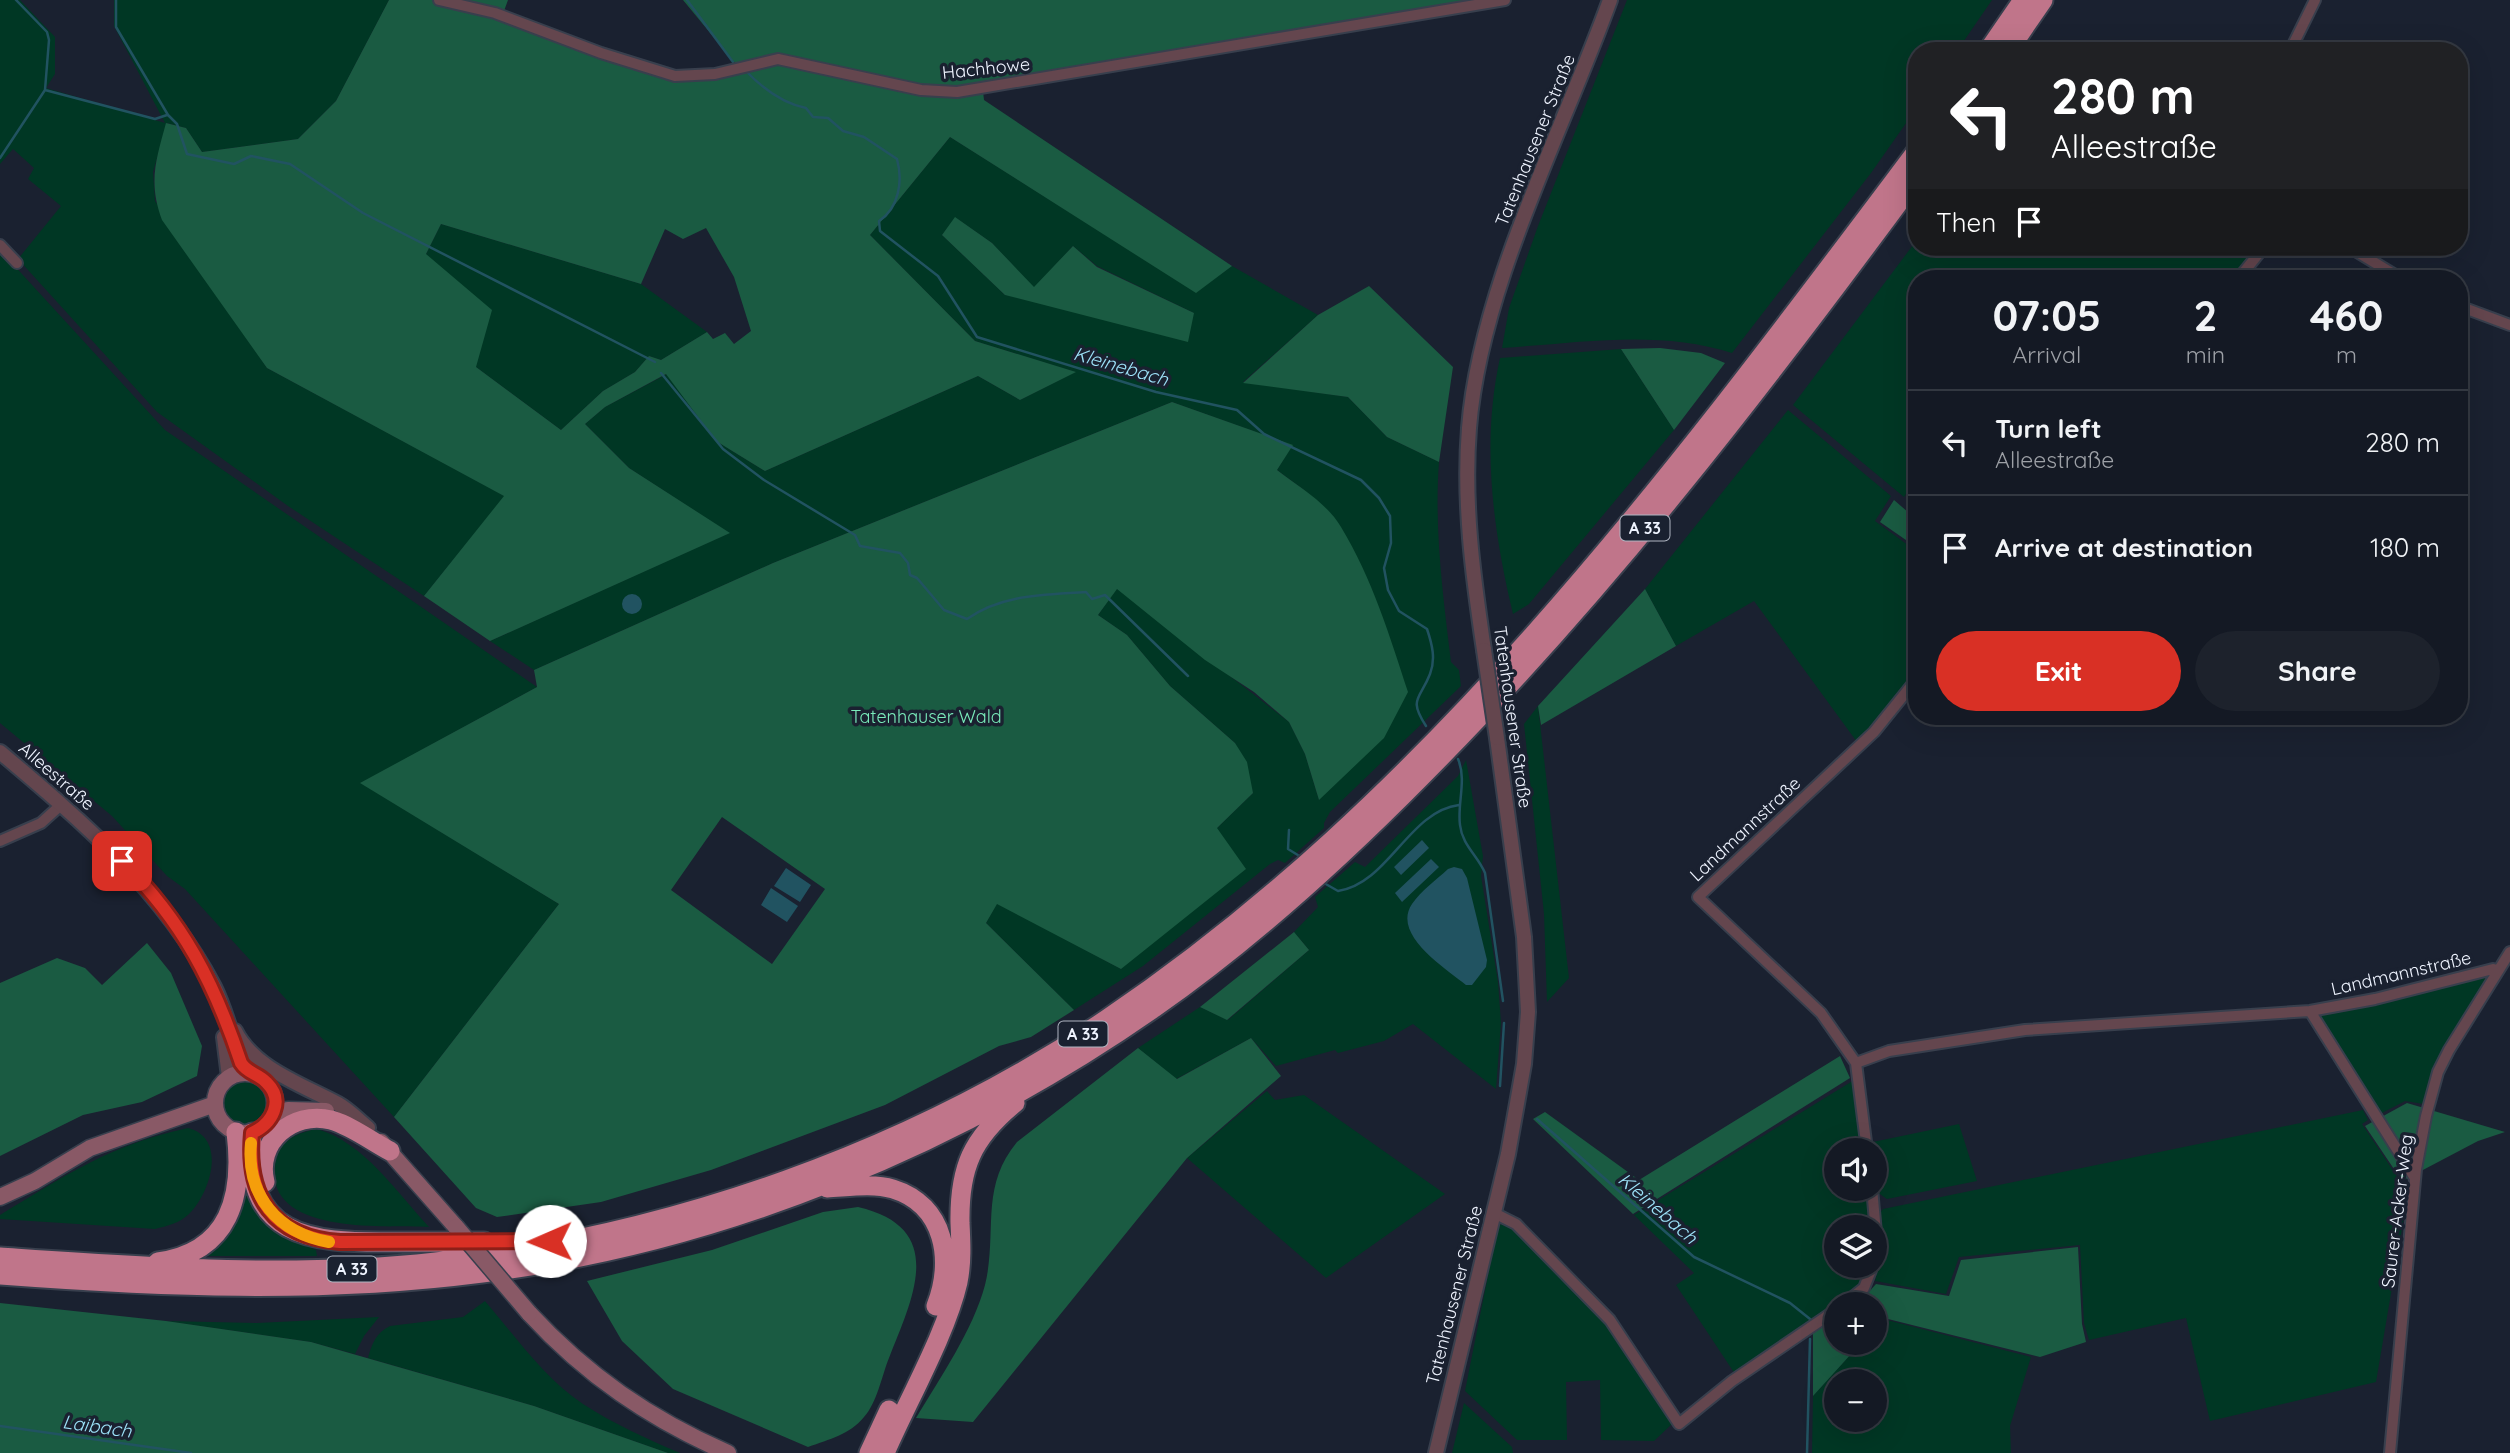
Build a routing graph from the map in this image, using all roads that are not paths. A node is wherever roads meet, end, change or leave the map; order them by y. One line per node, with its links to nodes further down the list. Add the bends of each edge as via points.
1 (439, 0): 2 (street, Hachhowe, via 495,13 675,76 715,74 778,59 921,90 957,92)
2 (1506, 0)
3 (1610, 0): 46 (street, Tatenhausener Straße, bridge, via 1505,270 1469,425 1470,559 1524,937 1528,1012 1518,1108)
4 (2023, 0): 7 (highway)
5 (2043, 0): 8 (highway)
6 (2315, 0): 9 (street)
7 (1994, 42)
8 (2014, 42)
9 (2294, 42)
10 (1908, 163): 24 (highway, A 33, via 1759,360 1618,535)
11 (1908, 190): 24 (highway, A 33, via 1774,369 1563,627 1478,720)
12 (0, 245): 15 (street)
13 (2257, 256): 16 (street)
14 (2364, 256): 17 (street)
15 (16, 263)
16 (2245, 270)
17 (2387, 270)
18 (2468, 309): 19 (street)
19 (2510, 325)
20 (1908, 690): 31 (street, Landmannstraße, via 1874,732 1698,897 1821,1013)
21 (0, 752): 22 (street, Alleestraße)
22 (62, 804): 23 (street, via 41,823); 27 (street, Alleestraße, via 156,896)
23 (0, 841)
24 (1340, 845): 25 (highway, A 33)
25 (1298, 882): 34 (highway, A 33, via 1159,1004); 48 (highway, A 33, via 1103,1022 944,1112 850,1156 774,1184)
26 (2510, 952): 28 (street, Saurer-Acker-Weg)
27 (196, 957): 29 (street, Alleestraße); 33 (street, Alleestraße, via 223,1030)
28 (2498, 971): 30 (street, Landmannstraße); 43 (street, Saurer-Acker-Weg, via 2438,1072)
29 (215, 990): 32 (street, Alleestraße); 39 (street, via 250,1052 340,1105)
30 (2310, 1011): 31 (street, Landmannstraße, via 2025,1030 1889,1051); 43 (street, Landmannstraße)
31 (1856, 1063): 41 (street, Landmannstraße)
32 (247, 1073): 33 (main road); 35 (main road, via 265,1080)
33 (229, 1077): 37 (main road, via 216,1093)
34 (1044, 1079): 44 (highway, A 33, via 889,1157); 55 (highway, via 989,1125 975,1145 961,1191 958,1282)
35 (275, 1097): 36 (main road); 38 (main road)
36 (325, 1110): 38 (main road); 39 (main road)
37 (216, 1111): 40 (main road); 45 (main road, via 146,1126 90,1148)
38 (274, 1114): 40 (main road, via 269,1123)
39 (368, 1128): 42 (main road)
40 (244, 1133): 47 (highway, via 260,1197 277,1220); 50 (highway, via 236,1189 224,1226 189,1254)
41 (1865, 1138)
42 (390, 1151): 47 (highway, via 330,1120 310,1118 281,1131 266,1148 262,1172 267,1194); 53 (main road, bridge, via 564,1351 623,1398)
43 (2415, 1178): 57 (street, Saurer-Acker-Weg)
44 (816, 1188): 51 (highway, A 33, via 653,1240 473,1274 279,1288 157,1287); 54 (highway, via 872,1186 910,1196 935,1222 946,1252 946,1274 938,1301)
45 (0, 1197)
46 (1494, 1213): 52 (street, via 1516,1224 1611,1320 1679,1424); 56 (street, Tatenhausener Straße)
47 (294, 1230): 48 (highway, via 340,1242)
48 (572, 1241): 50 (highway, A 33, via 438,1262 347,1269)
49 (0, 1257): 50 (highway, A 33)
50 (130, 1266)
51 (0, 1275)
52 (1824, 1318)
53 (728, 1453)
54 (869, 1453)
55 (885, 1453)
56 (1436, 1453)
57 (2390, 1453)

